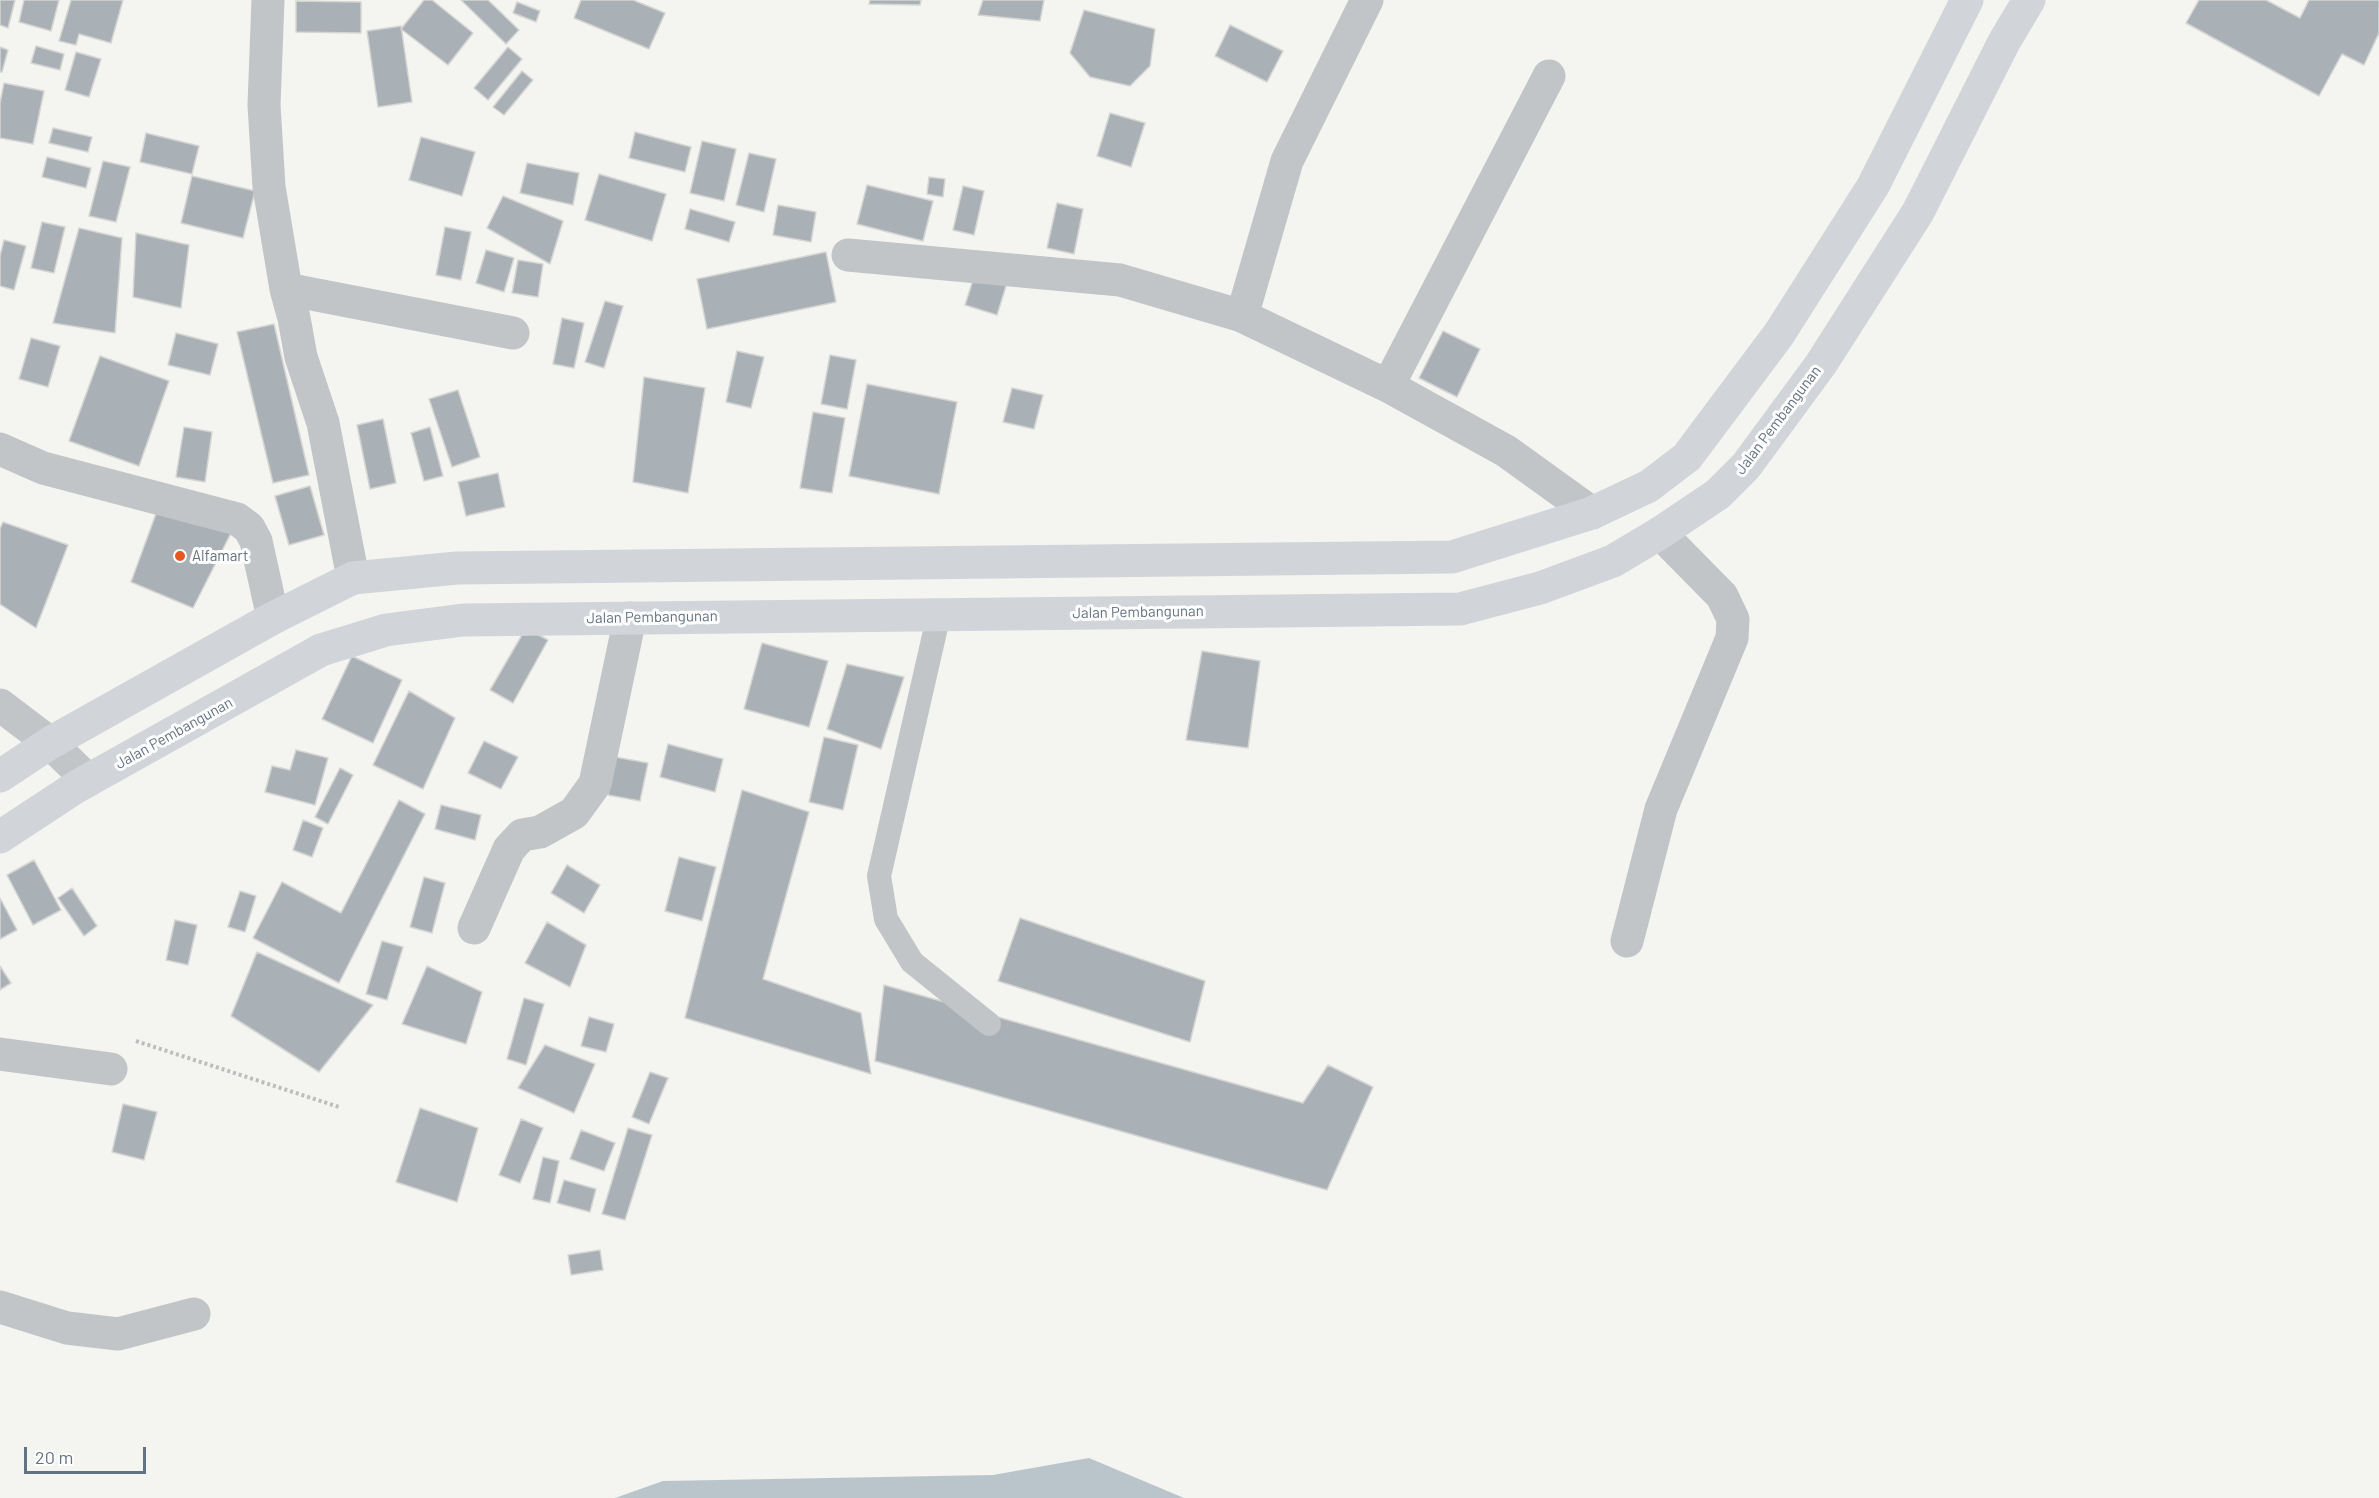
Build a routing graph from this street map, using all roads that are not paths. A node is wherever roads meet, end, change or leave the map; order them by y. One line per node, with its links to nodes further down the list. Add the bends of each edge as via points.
1 (268, 0): 7 (street, via 264,105 269,187)
2 (1367, 0): 8 (street, via 1287,161)
3 (1967, 0): 12 (main road, via 1873,186 1779,334 1687,457 1649,486)
4 (2029, 0): 13 (main road, Jalan Pembangunan, via 1918,212 1821,364 1746,466 1718,494)
5 (1549, 75): 10 (street)
6 (848, 255): 8 (street, via 1120,280)
7 (286, 289): 9 (street); 15 (street, via 301,357 323,423)
8 (1242, 316): 10 (street)
9 (513, 333)
10 (1388, 386): 12 (street, via 1506,451)
11 (0, 449): 18 (street, via 43,468 237,519 249,528 256,541)
12 (1592, 513): 14 (main road, via 1452,557)
13 (1660, 533): 16 (main road, Jalan Pembangunan, via 1613,561 1540,588 1460,609); 26 (street, via 1722,596 1733,619 1732,638 1661,810)
14 (743, 564): 15 (main road, via 456,568); 17 (main road)
15 (353, 578): 18 (main road)
16 (939, 614): 17 (main road, Jalan Pembangunan); 27 (lane, via 879,876 886,919 912,962)
17 (744, 616): 19 (main road, Jalan Pembangunan)
18 (273, 618): 21 (main road)
19 (630, 618): 23 (main road, Jalan Pembangunan, via 462,620 386,630 321,650); 25 (street, via 595,784 574,813 540,832 522,835 509,849)
20 (0, 705): 21 (street)
21 (50, 743): 22 (main road); 23 (street)
22 (0, 776)
23 (88, 780): 24 (main road, Jalan Pembangunan)
24 (0, 837)
25 (474, 928)
26 (1627, 941)
27 (989, 1024)
28 (0, 1054): 29 (street)
29 (111, 1069)
30 (0, 1307): 31 (street, via 67,1328 118,1334)
31 (194, 1314)

